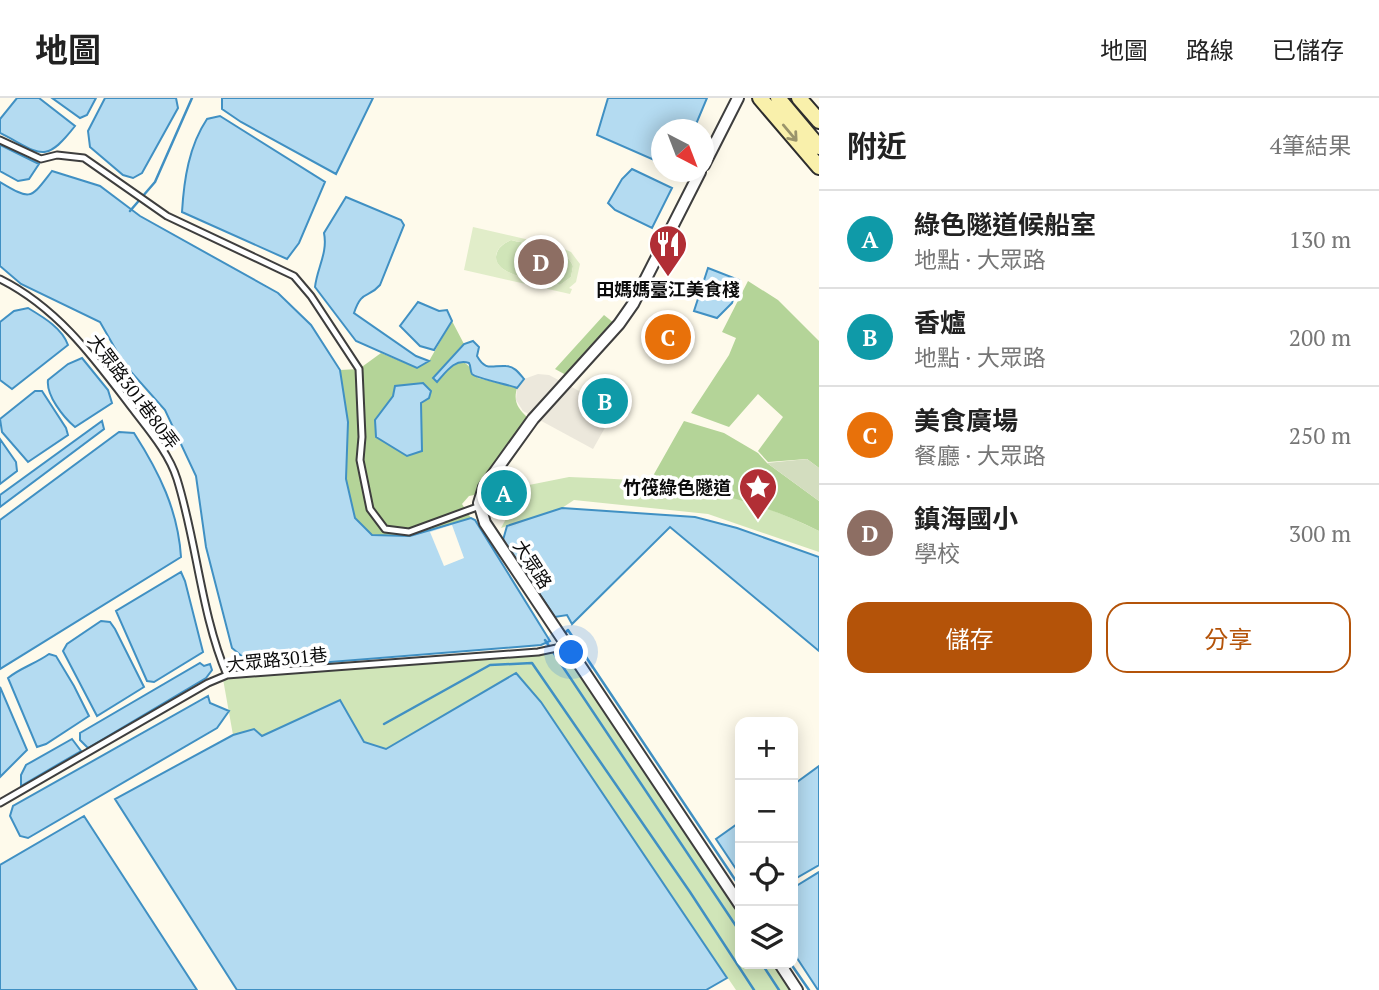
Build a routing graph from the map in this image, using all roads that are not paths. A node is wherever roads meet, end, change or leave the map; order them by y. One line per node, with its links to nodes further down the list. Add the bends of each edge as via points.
1 (738, 98): 7 (street)
2 (760, 98): 9 (street, one-way to 9)
3 (778, 98): 8 (street)
4 (799, 98): 5 (street)
5 (819, 121)
6 (0, 140): 12 (lane, via 40,159 57,155 84,158 167,216 295,276 359,369 360,460 370,509 384,529 409,532)
7 (714, 145)
8 (819, 147)
9 (819, 167)
10 (695, 182): 12 (street, via 633,304 512,446 484,487)
11 (0, 279): 14 (lane, 大眾路301巷80弄, via 64,323 172,465 216,650)
12 (480, 506): 13 (street, 大眾路, via 485,523)
13 (561, 647): 14 (lane, 大眾路301巷); 16 (street, 大眾路)
14 (227, 675): 15 (lane, 大眾路301巷)
15 (0, 803)
16 (735, 898)
17 (783, 969): 18 (street)
18 (797, 990)

